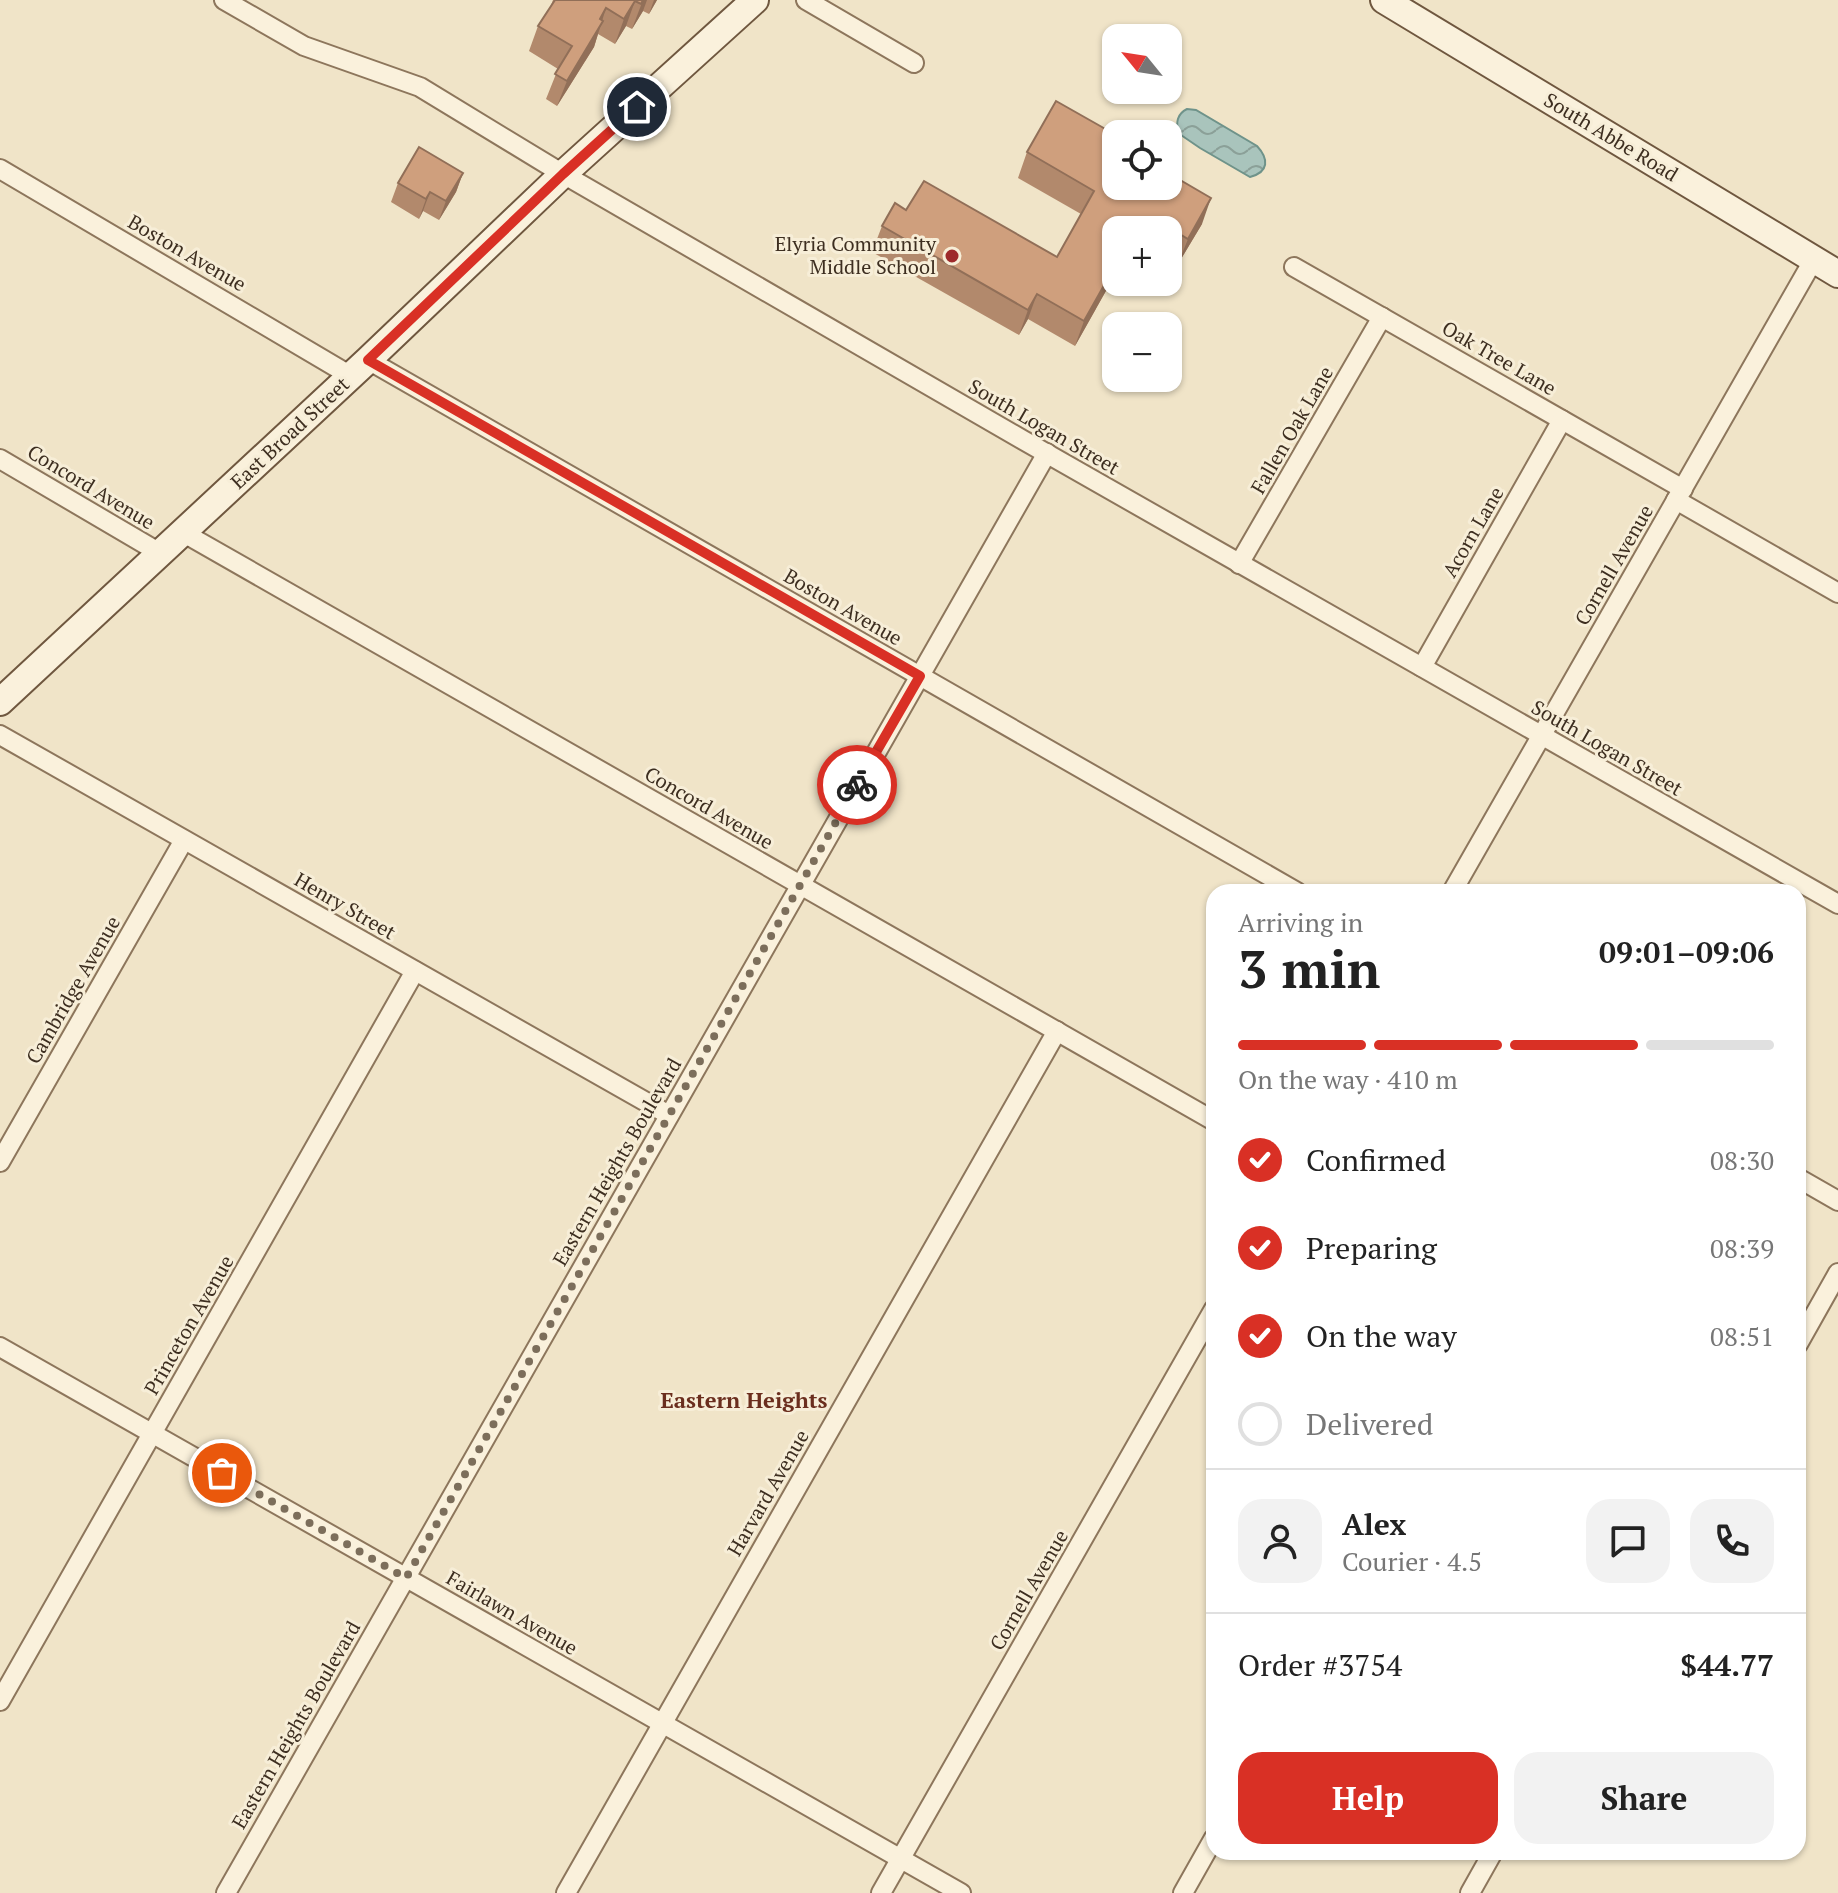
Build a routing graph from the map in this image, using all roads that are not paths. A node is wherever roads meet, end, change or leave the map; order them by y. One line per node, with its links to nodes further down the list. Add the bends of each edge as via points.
1 (224, 0): 7 (street, South Logan Street, via 304,46 420,87)
2 (755, 0): 7 (street, East Broad Street)
3 (806, 0): 5 (street)
4 (1384, 0): 8 (street, South Abbe Road)
5 (914, 63)
6 (0, 169): 12 (street, Boston Avenue)
7 (563, 174): 12 (street, East Broad Street); 14 (street, South Logan Street)
8 (1814, 259): 10 (street, South Abbe Road); 16 (street, Cornell Avenue)
9 (1294, 267): 11 (street, Oak Tree Lane)
10 (1838, 274)
11 (1382, 317): 13 (street, Oak Tree Lane); 19 (street, Fallen Oak Lane)
12 (360, 368): 17 (street, East Broad Street); 22 (street, Boston Avenue)
13 (1562, 420): 16 (street, Oak Tree Lane); 21 (street, Acorn Lane)
14 (1047, 453): 19 (street, South Logan Street); 22 (street, Eastern Heights Boulevard)
15 (0, 459): 18 (street, Concord Avenue)
16 (1680, 494): 20 (street, Oak Tree Lane); 25 (street, Cornell Avenue)
17 (182, 532): 18 (street, East Broad Street); 30 (street, Concord Avenue)
18 (160, 553): 23 (street, East Broad Street)
19 (1239, 564): 21 (street, South Logan Street)
20 (1838, 593)
21 (1422, 667): 25 (street, South Logan Street)
22 (920, 676): 27 (street, Boston Avenue); 30 (street, Eastern Heights Boulevard)
23 (0, 702)
24 (0, 735): 26 (street, Henry Street)
25 (1541, 736): 28 (street, Cornell Avenue); 29 (street, South Logan Street)
26 (184, 840): 33 (street, Henry Street); 37 (street, Cambridge Avenue)
27 (1283, 884)
28 (1457, 884)
29 (1803, 884)
30 (800, 885): 34 (street, Concord Avenue); 35 (street, Eastern Heights Boulevard)
31 (1806, 886): 32 (street, South Logan Street)
32 (1838, 904)
33 (415, 971): 35 (street, Henry Street); 44 (street, Princeton Avenue)
34 (1057, 1031): 36 (street, Concord Avenue); 47 (street, Harvard Avenue)
35 (669, 1115): 45 (street, Eastern Heights Boulevard)
36 (1206, 1116)
37 (0, 1162)
38 (1806, 1183): 39 (street)
39 (1838, 1201)
40 (1838, 1273): 42 (street)
41 (1206, 1323): 49 (street, Cornell Avenue)
42 (1806, 1330)
43 (0, 1347): 44 (street, Fairlawn Avenue)
44 (152, 1434): 45 (street, Fairlawn Avenue); 46 (street, Princeton Avenue)
45 (406, 1578): 47 (street, Fairlawn Avenue); 52 (street, Eastern Heights Boulevard)
46 (0, 1701)
47 (662, 1724): 49 (street, Fairlawn Avenue); 53 (street, Harvard Avenue)
48 (1206, 1852): 56 (street)
49 (901, 1859): 54 (street, Cornell Avenue); 55 (street, Fairlawn Avenue)
50 (1488, 1860): 51 (street)
51 (1472, 1888): 57 (street)
52 (226, 1893)
53 (566, 1893)
54 (881, 1893)
55 (961, 1893)
56 (1183, 1893)
57 (1492, 1893)

